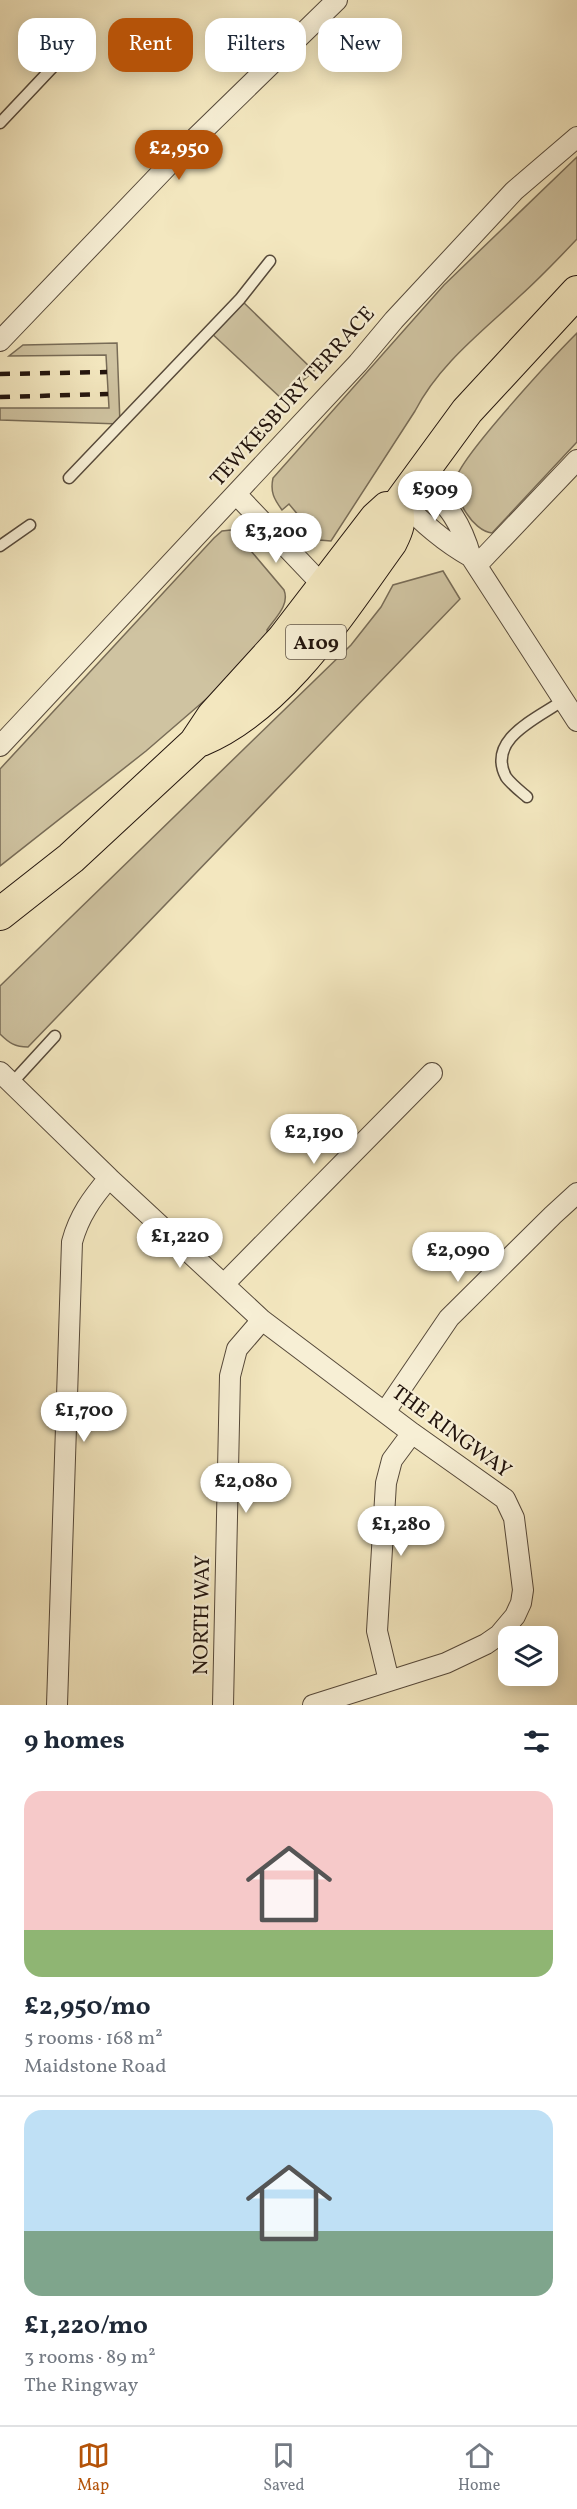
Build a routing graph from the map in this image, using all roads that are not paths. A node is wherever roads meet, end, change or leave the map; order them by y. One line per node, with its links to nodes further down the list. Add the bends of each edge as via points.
1 (337, 0): 7 (street, via 181,152)
2 (48, 72): 3 (lane)
3 (0, 123)
4 (577, 137): 11 (street, TEWKESBURY TERRACE, via 514,191)
5 (270, 261): 10 (lane, via 240,299)
6 (577, 292): 9 (main road, via 467,411)
7 (0, 341)
8 (577, 460): 15 (street)
9 (419, 476): 12 (main road); 15 (street, via 464,531)
10 (69, 478)
11 (236, 494): 16 (street); 19 (street, TEWKESBURY TERRACE)
12 (398, 505): 15 (street); 16 (main road, A109, via 397,529 391,542)
13 (30, 525): 14 (lane)
14 (0, 546)
15 (474, 561): 17 (street)
16 (334, 597): 21 (main road, A109, via 290,673 255,709 225,730 195,743 71,858)
17 (562, 701): 18 (street); 20 (lane, via 508,739 502,754 507,779)
18 (577, 721)
19 (0, 746)
20 (527, 797)
21 (0, 914)
22 (56, 1036): 24 (lane)
23 (432, 1073): 27 (street)
24 (6, 1078): 25 (street, THE RINGWAY)
25 (109, 1178): 27 (street, THE RINGWAY); 32 (street, via 92,1197 72,1242)
26 (577, 1193): 29 (street, via 449,1318)
27 (224, 1284): 28 (street, THE RINGWAY)
28 (262, 1320): 29 (street, THE RINGWAY); 33 (street, NORTH WAY, via 237,1349 230,1376)
29 (385, 1412): 30 (street, THE RINGWAY)
30 (412, 1433): 31 (street, via 392,1460 386,1483 377,1631); 31 (street, THE RINGWAY, via 505,1499 514,1518 523,1590 515,1616 486,1644 446,1663)
31 (389, 1681): 34 (street, THE RINGWAY)
32 (55, 1704)
33 (223, 1705)
34 (313, 1705)

